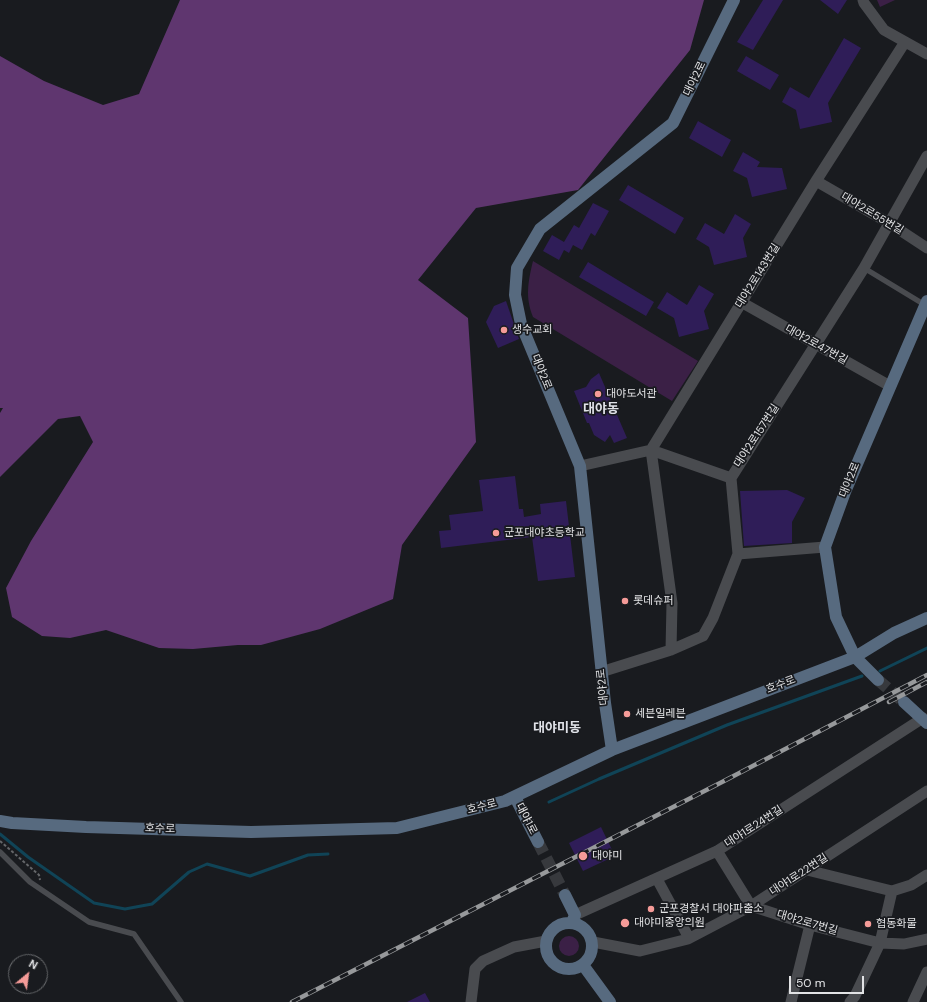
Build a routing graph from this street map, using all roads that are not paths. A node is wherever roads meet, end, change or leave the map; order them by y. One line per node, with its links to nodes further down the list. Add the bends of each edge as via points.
1 (734, 0): 15 (street, 대야2로, via 673,123 540,230 518,268 515,295 521,324)
2 (863, 0): 3 (street, via 884,30)
3 (905, 42): 4 (street); 6 (street, 대야2로143번길)
4 (927, 54)
5 (926, 161): 7 (street, 대야2로157번길)
6 (816, 182): 7 (street, 대야2로55번길); 10 (street, 대야2로143번길)
7 (889, 223): 8 (street, 대야2로55번길); 9 (street, 대야2로157번길)
8 (927, 248)
9 (864, 268): 11 (lane); 12 (street, 대야2로157번길)
10 (741, 302): 12 (street, 대야2로47번길); 14 (street, 대야2로143번길)
11 (926, 303): 13 (street, 대야2로)
12 (816, 345): 13 (street, 대야2로47번길); 16 (street, 대야2로157번길)
13 (890, 386): 17 (street, 대야2로, via 845,492)
14 (651, 450): 15 (street); 16 (street); 20 (street, via 672,603)
15 (580, 466): 22 (street, 대야2로)
16 (731, 478): 18 (street, 대야2로157번길)
17 (825, 547): 18 (street); 21 (street, 대야2로, via 836,617)
18 (738, 554): 20 (street, 대야2로157번길, via 713,618 703,636)
19 (927, 618): 21 (street, 호수로, via 894,633)
20 (671, 650): 22 (street, 대야2로157번길)
21 (855, 657): 23 (street, 대야2로); 26 (street, 호수로)
22 (601, 672): 26 (street, 대야2로)
23 (878, 680)
24 (904, 702): 25 (street)
25 (925, 720): 31 (street, 대야1로24번길)
26 (612, 750): 28 (street, 호수로)
27 (927, 791): 33 (street, 대야1로22번길)
28 (515, 797): 29 (street, 호수로, via 397,828 251,832); 30 (street, 대야1로)
29 (6, 822)
30 (538, 842)
31 (717, 851): 35 (street, 대야1로24번길); 38 (street)
32 (0, 852): 48 (lane, via 30,882 89,922 134,934)
33 (807, 870): 36 (street); 38 (street, 대야1로22번길)
34 (927, 875): 36 (street, via 911,885)
35 (657, 879): 39 (street, 대야1로24번길); 41 (street)
36 (892, 891): 45 (street)
37 (564, 895): 39 (street)
38 (751, 906): 40 (street, 대야2로7번길); 41 (street, 대야1로22번길)
39 (574, 919): 43 (street, via 552,929); 44 (street, via 586,929)
40 (810, 924): 45 (street, 대야2로7번길); 51 (street)
41 (689, 938): 44 (street, 대야1로22번길, via 640,951)
42 (927, 939): 45 (street, 대야2로7번길, via 904,944)
43 (546, 941): 46 (street, via 546,951 556,966 574,969); 49 (street, via 514,947 483,961 475,969)
44 (593, 942): 46 (street, via 591,955)
45 (880, 943): 52 (street)
46 (583, 965): 50 (street)
47 (927, 972): 53 (street)
48 (181, 1002)
49 (471, 1002)
50 (610, 1002)
51 (791, 1002)
52 (850, 1002)
53 (913, 1002)

